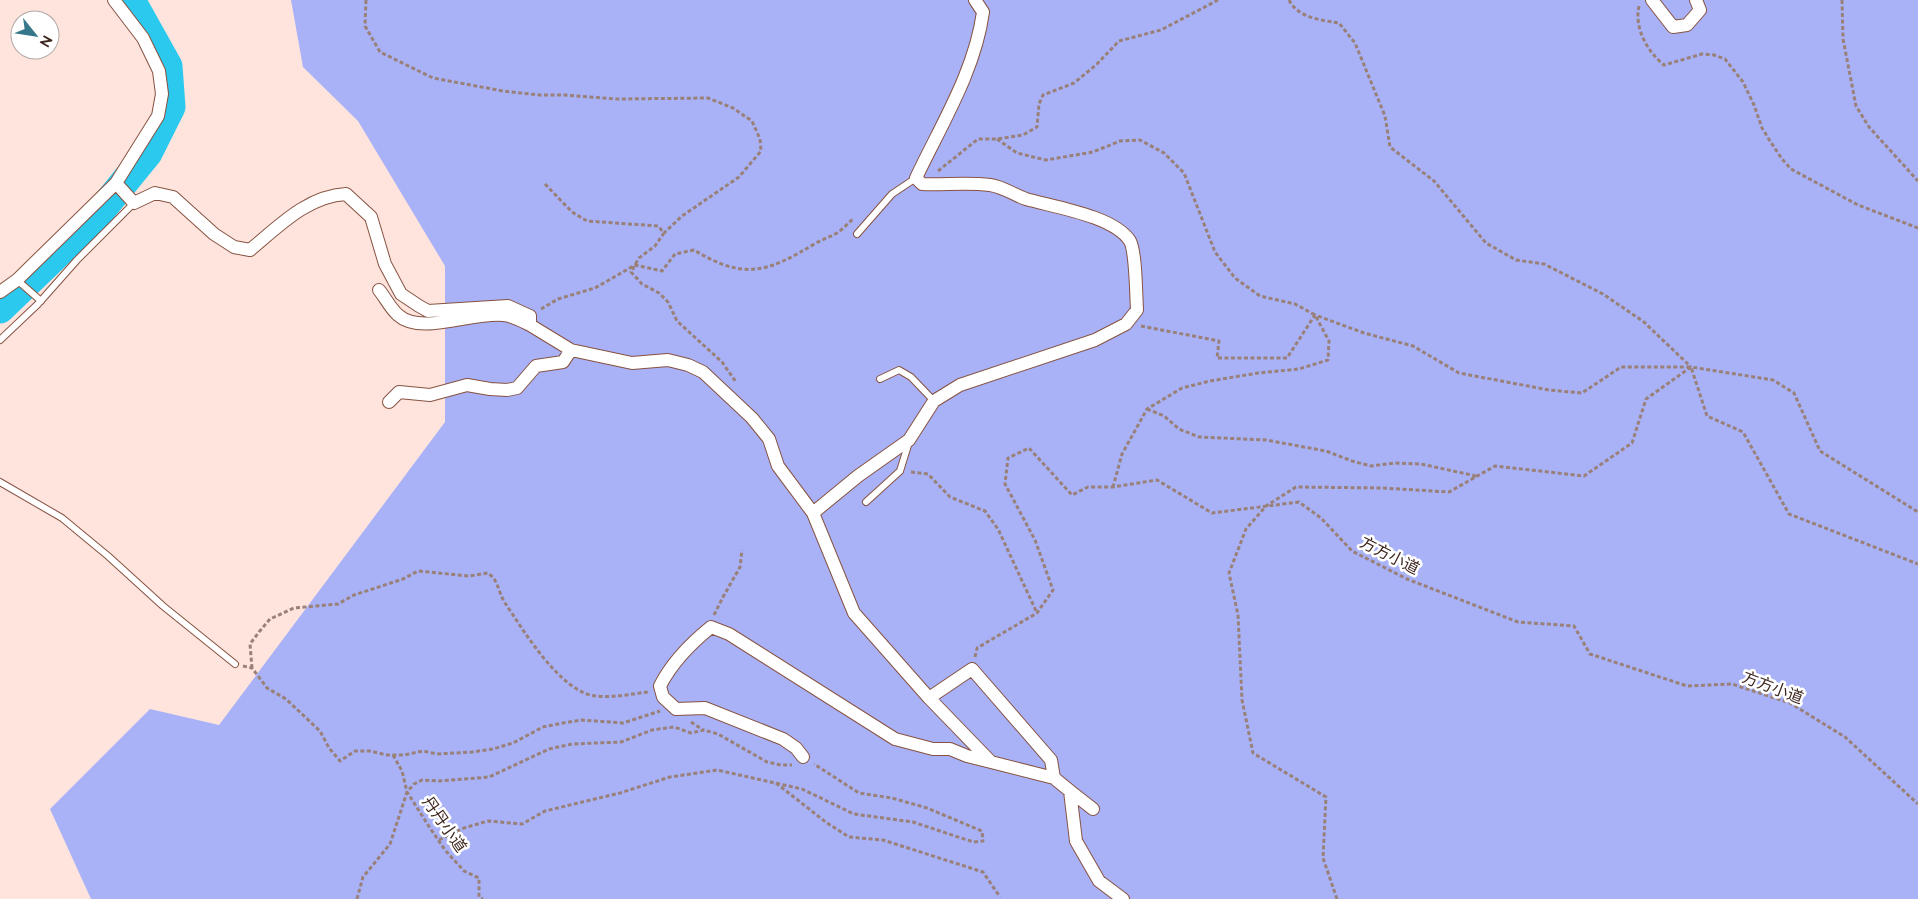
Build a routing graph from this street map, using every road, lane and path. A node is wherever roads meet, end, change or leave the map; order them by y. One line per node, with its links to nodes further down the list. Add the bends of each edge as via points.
1 (114, 0): 13 (street, via 143,38 159,71 162,94 158,116)
2 (366, 0): 18 (path, via 365,26 380,52 433,78 538,95 617,99 708,98 733,108 752,122 760,139 761,151 738,177 682,216)
3 (975, 0): 11 (street, via 982,12 973,56)
4 (1218, 0): 10 (path, via 1161,30 1119,41 1074,83 1043,95 1037,127 1023,135)
5 (1289, 0): 30 (path, via 1292,6 1311,18 1339,22 1355,43 1385,116 1390,147 1434,181 1486,243 1516,260 1544,264 1603,294 1644,322)
6 (1641, 0): 17 (path, via 1637,14 1644,43 1664,65 1702,54 1725,59 1742,82 1762,128 1792,169 1858,205)
7 (1652, 0): 8 (street, via 1673,27 1687,25 1700,10)
8 (1696, 0)
9 (1842, 0): 12 (path, via 1843,40 1856,106 1869,127)
10 (997, 139): 11 (path, via 978,139); 25 (path, via 1017,153 1046,160 1093,152 1120,141 1140,140 1164,153 1184,174 1214,252 1235,278 1260,296 1295,304)
11 (919, 181): 16 (lane, via 892,194); 27 (street, via 991,185 1023,198 1096,218 1116,229 1132,244 1137,310)
12 (1918, 181)
13 (116, 183): 15 (street); 21 (street)
14 (545, 184): 18 (path, via 572,212 587,221 658,226)
15 (134, 203): 24 (lane); 26 (street, via 155,193 173,198 214,234 234,246 250,250 297,211 323,199 346,194 371,216 385,264 401,294 428,312 508,306)
16 (869, 219): 19 (lane); 20 (path, via 852,220 838,232 797,255 758,270 728,267 694,250 675,254 662,271)
17 (1918, 228)
18 (664, 233): 20 (path)
19 (857, 234)
20 (635, 265): 26 (path, via 595,288 558,299); 32 (path, via 631,272 668,302 677,321 722,362)
21 (17, 280): 23 (street); 24 (lane)
22 (379, 290): 26 (street, via 398,315 425,324 482,315)
23 (0, 292)
24 (40, 301): 28 (lane)
25 (1315, 314): 27 (path, via 1288,358 1217,358 1219,341); 30 (path, via 1364,333 1413,346 1460,373 1549,390 1582,393 1622,367); 35 (path, via 1329,341 1328,360 1299,369 1258,373 1182,388)
26 (530, 320): 29 (street)
27 (1126, 324): 33 (street, via 1095,340 960,384)
28 (0, 340)
29 (571, 350): 34 (street, via 563,362 536,366 517,388 490,390 467,385 430,395 399,392); 44 (street, via 632,363 668,360 703,372 769,438 778,466)
30 (1691, 367): 38 (path, via 1646,399 1632,443 1584,476 1495,466); 43 (path, via 1773,380 1794,393 1820,451); 46 (path, via 1707,416 1742,432 1789,514)
31 (880, 379): 33 (lane, via 900,370)
32 (737, 384)
33 (934, 401): 36 (street)
34 (389, 402)
35 (1147, 409): 38 (path, via 1199,437 1266,440 1326,450 1371,466 1421,464); 40 (path, via 1122,454)
36 (909, 440): 37 (lane); 44 (street)
37 (900, 471): 41 (lane); 47 (path, via 928,474 950,497 985,511 998,529)
38 (1477, 476): 42 (path, via 1449,492 1296,487)
39 (0, 482): 49 (lane, via 62,518)
40 (1114, 487): 42 (path, 方方小道, via 1157,480 1212,513); 47 (path, 方方小道, via 1088,488 1072,495 1029,448 1008,458 1005,484 1035,540 1053,590)
41 (866, 502)
42 (1266, 506): 63 (path, 方方小道, via 1299,502 1321,518 1352,551 1407,579 1518,622 1574,626 1590,654 1687,686 1732,684 1790,704 1845,737); 70 (path, via 1246,529 1230,573 1238,615 1242,700 1253,753 1326,797 1323,858)
43 (1918, 512)
44 (813, 513): 53 (street, via 854,613)
45 (742, 550): 48 (path, via 740,567 716,610)
46 (1918, 564)
47 (1037, 613): 51 (path, 方方小道, via 977,648)
48 (711, 627): 52 (street, via 666,673); 58 (street, via 729,634 895,740 933,749 950,749)
49 (235, 664): 50 (path)
50 (252, 668): 52 (path, via 250,644 270,619 294,608 338,604 354,594 418,571 469,576 488,574 496,579 501,597 542,657 567,682 589,694 608,696); 56 (path, via 267,688 286,699 320,730 340,761 355,751)
51 (972, 669): 53 (street); 59 (street, via 1051,760)
52 (661, 692): 54 (street)
53 (929, 698): 58 (street)
54 (676, 709): 55 (path); 56 (path, via 651,713 623,723 582,720 543,727 513,743 486,750); 57 (street, via 705,708 783,739)
55 (704, 730): 57 (path, via 718,734 768,762 794,764); 62 (path, via 691,733 674,727 652,730 621,742 572,744 549,749 489,777 422,780)
56 (393, 755): 62 (path, 丹丹小道, via 402,771)
57 (803, 757): 60 (path, via 859,793 927,808 982,831 984,841 974,842 913,822 854,814 802,789)
58 (991, 762): 59 (street)
59 (1054, 778): 61 (street)
60 (776, 783): 65 (path, via 717,770 670,777 545,811 522,824 488,821); 66 (path, via 827,824 850,837 883,840 983,872)
61 (1070, 791): 64 (street); 69 (street, via 1076,841 1099,881)
62 (407, 792): 65 (path, 丹丹小道); 67 (path, via 390,844 363,877)
63 (1918, 804)
64 (1093, 809)
65 (439, 840): 68 (path, 丹丹小道, via 464,871 479,878 479,897)
66 (1000, 898)
67 (357, 899)
68 (482, 899)
69 (1123, 899)
70 (1337, 899)

